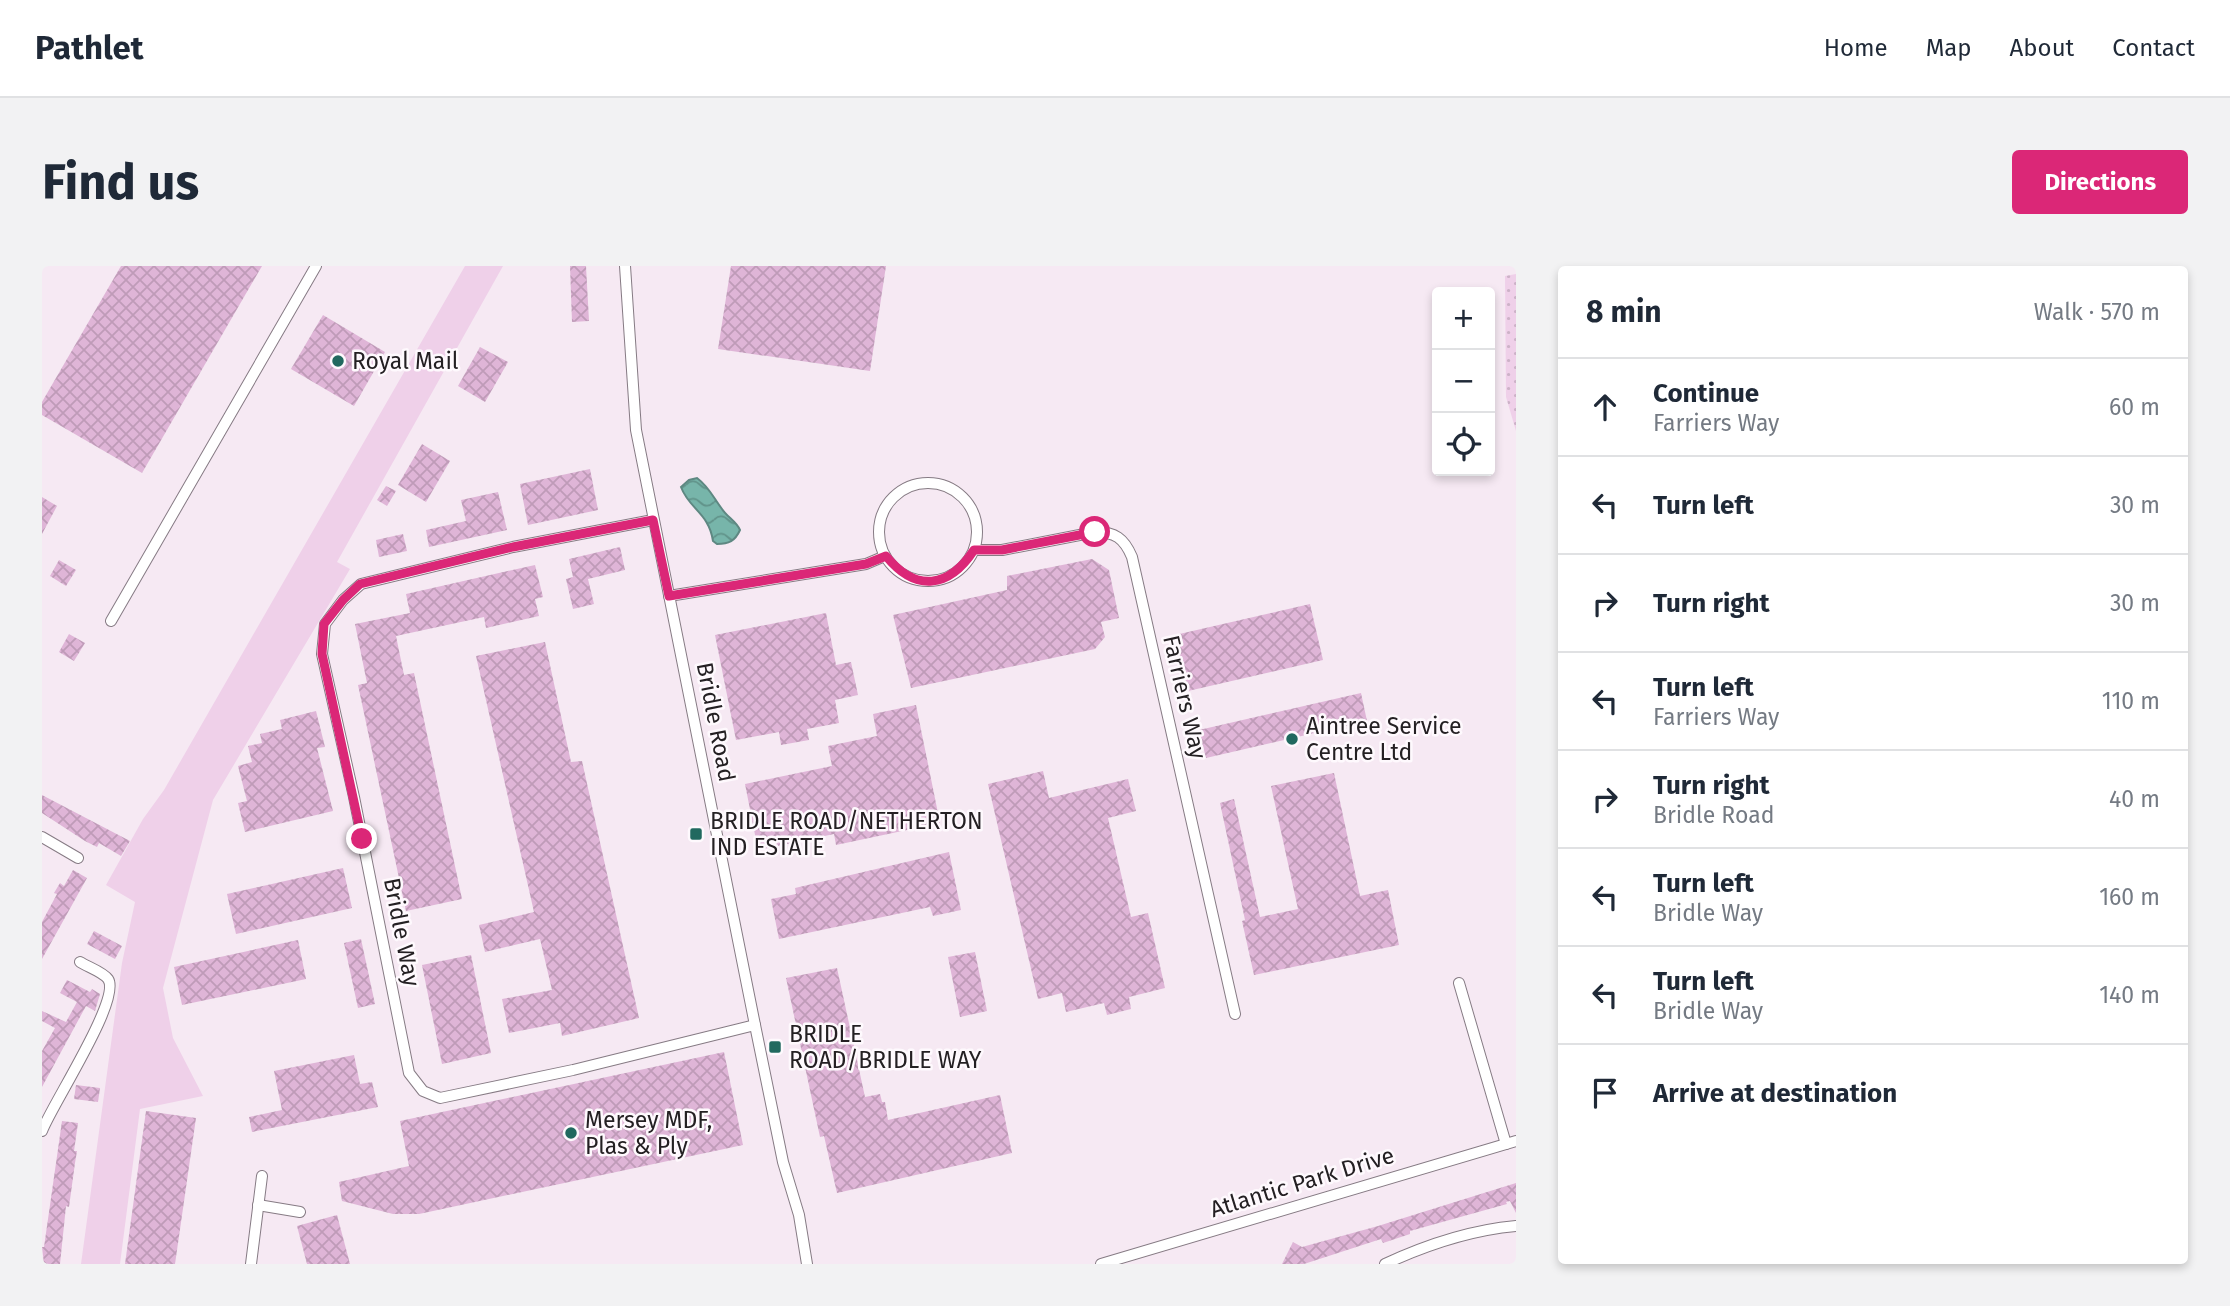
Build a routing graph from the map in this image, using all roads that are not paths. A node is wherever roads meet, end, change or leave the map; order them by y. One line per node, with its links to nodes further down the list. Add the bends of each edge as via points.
1 (316, 266): 7 (street)
2 (625, 266): 3 (street, Bridle Road, via 636,430)
3 (653, 520): 6 (street, Bridle Road); 13 (street, Bridle Way, via 360,584 324,624 322,654 409,1073 424,1091 440,1098)
4 (974, 550): 5 (street, via 964,566 937,580 905,575); 5 (street, via 978,535 970,505 957,492 921,483 900,492 884,510 880,539); 12 (street, Farriers Way, via 1002,550 1095,532 1110,532 1126,542)
5 (886, 556): 6 (street, via 866,564)
6 (669, 596): 13 (street, Bridle Road)
7 (111, 621)
8 (42, 837): 9 (street)
9 (78, 858)
10 (80, 962): 14 (street, via 106,976 109,996)
11 (1459, 982): 15 (street)
12 (1235, 1014)
13 (755, 1025): 21 (street, Bridle Road)
14 (42, 1131)
15 (1511, 1142): 22 (street, Atlantic Park Drive)
16 (262, 1176): 17 (street)
17 (258, 1205): 18 (street); 20 (street)
18 (300, 1212)
19 (1516, 1226): 23 (street, via 1469,1234)
20 (251, 1264)
21 (807, 1264)
22 (1101, 1264)
23 (1385, 1264)

